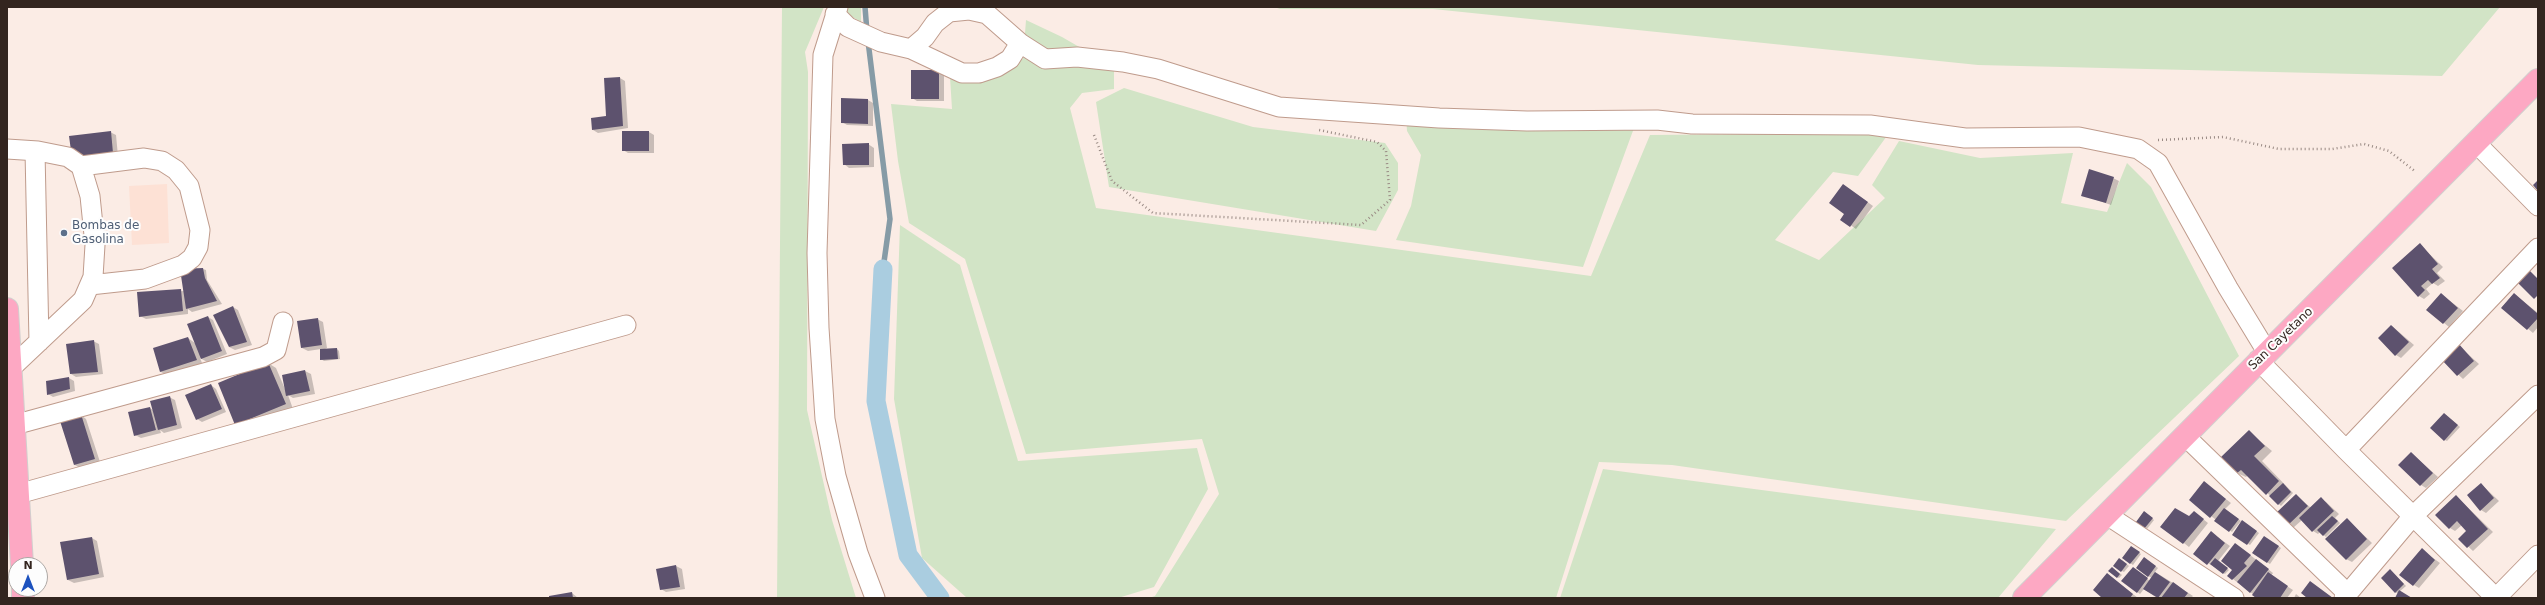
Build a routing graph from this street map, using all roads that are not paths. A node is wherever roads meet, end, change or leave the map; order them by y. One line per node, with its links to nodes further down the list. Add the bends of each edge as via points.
1 (836, 10): 3 (street, via 848,27 881,42); 29 (street, via 823,55 817,254 825,419 836,476 858,553)
2 (1020, 43): 3 (street, via 1010,59 979,73 962,73); 3 (street, via 987,14 970,10 949,12 935,23); 16 (street, via 1045,59 1077,57 1123,62 1158,70 1279,107 1527,121 1657,120 1692,124 1870,125 1965,138 2079,137 2138,149 2158,163)
3 (911, 50)
4 (2538, 80): 5 (main road, San Cayetano)
5 (2476, 144): 9 (street); 16 (main road, San Cayetano)
6 (7, 149): 7 (street)
7 (35, 151): 8 (street, via 68,157); 15 (street)
8 (81, 166): 11 (street, via 90,196 95,245); 11 (street, via 144,158 162,161 176,170 189,186 200,230 198,247 192,258 183,264 145,279)
9 (2538, 206)
10 (2538, 248): 21 (street)
11 (90, 285): 15 (street, via 83,300)
12 (7, 309): 17 (main road)
13 (283, 322): 19 (street, via 276,350 263,357)
14 (626, 325): 22 (street)
15 (39, 342): 17 (street)
16 (2263, 356): 20 (main road, San Cayetano); 21 (street)
17 (11, 368): 19 (main road)
18 (2538, 395): 24 (street)
19 (14, 425): 22 (main road)
20 (2185, 436): 23 (main road, San Cayetano); 27 (street)
21 (2346, 450): 24 (street)
22 (18, 494): 26 (main road)
23 (2107, 515): 28 (main road, San Cayetano); 30 (street)
24 (2413, 516): 27 (street); 31 (street)
25 (2538, 555): 31 (street)
26 (22, 557)
27 (2346, 596)
28 (2029, 597)
29 (875, 598)
30 (2234, 598)
31 (2496, 598)

